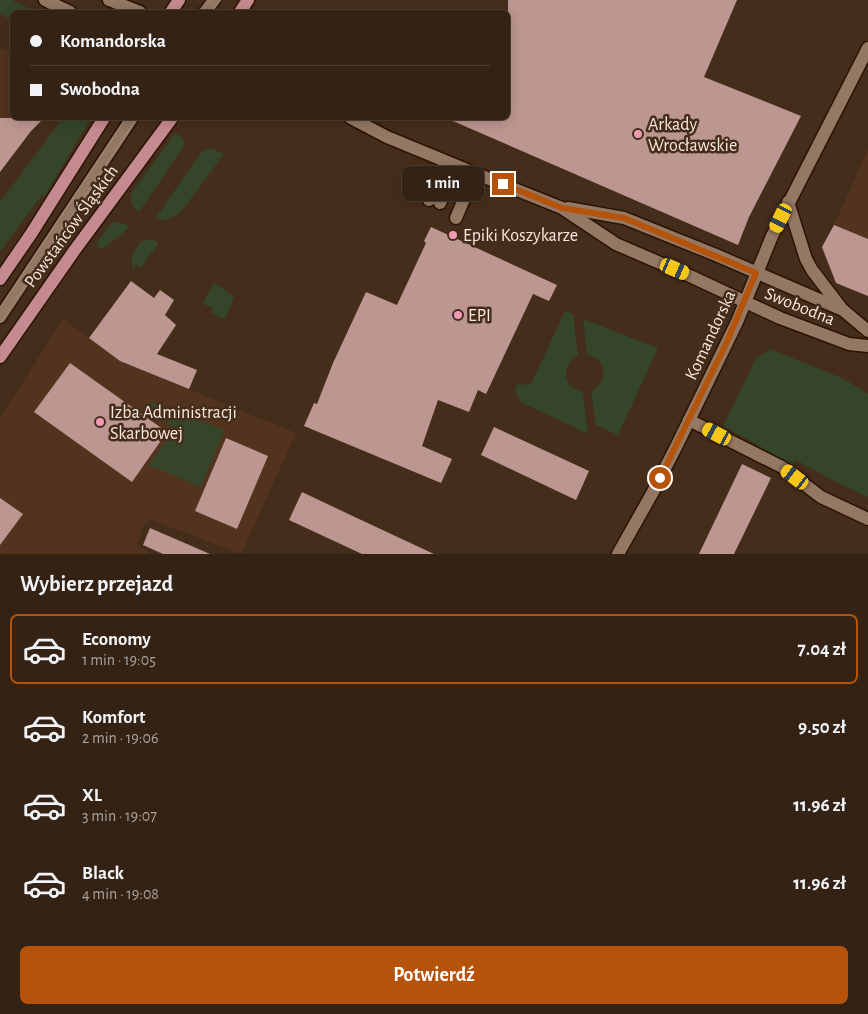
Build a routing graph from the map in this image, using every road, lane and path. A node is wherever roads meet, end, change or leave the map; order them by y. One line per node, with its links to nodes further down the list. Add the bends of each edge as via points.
1 (45, 0): 3 (street)
2 (109, 0): 4 (street)
3 (66, 10)
4 (135, 10)
5 (868, 48): 13 (street, Komandorska)
6 (103, 120): 17 (main road, Powstańców Śląskich)
7 (131, 120): 20 (street)
8 (171, 120): 23 (main road, Powstańców Śląskich)
9 (355, 120): 10 (street, Swobodna)
10 (451, 164): 11 (street, Swobodna); 12 (street)
11 (475, 173): 14 (street, Swobodna); 15 (street)
12 (434, 201)
13 (788, 202): 16 (street, Komandorska); 19 (street, via 812,270)
14 (562, 208): 16 (street, Swobodna, via 624,218); 18 (street, Swobodna, via 616,244)
15 (456, 218)
16 (756, 273): 18 (street, Komandorska); 19 (street, Swobodna)
17 (0, 279)
18 (745, 302): 22 (street, Swobodna, via 812,331 849,344); 24 (street, Komandorska)
19 (843, 310): 21 (street, Swobodna)
20 (0, 317)
21 (868, 331)
22 (868, 346)
23 (0, 357)
24 (689, 420): 25 (street, via 782,468 821,497); 26 (street, Komandorska)
25 (868, 519)
26 (618, 554)

